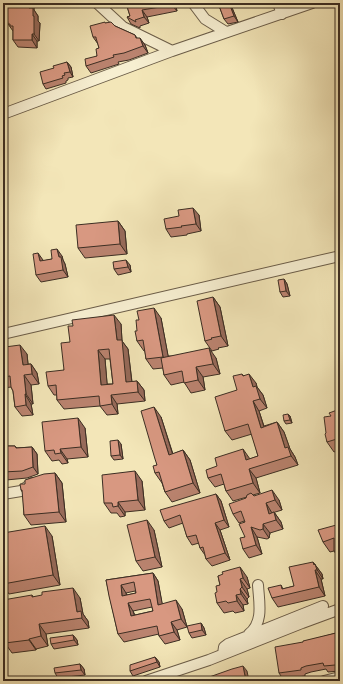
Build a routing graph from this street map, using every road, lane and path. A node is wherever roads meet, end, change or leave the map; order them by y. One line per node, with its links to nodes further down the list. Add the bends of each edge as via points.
1 (97, 3): 7 (street, via 123,27)
2 (193, 3): 6 (street, via 205,19)
3 (278, 3): 5 (street)
4 (312, 3): 5 (street)
5 (282, 14): 6 (street)
6 (226, 32): 7 (street)
7 (172, 51): 8 (street)
8 (3, 114)
9 (340, 256): 10 (street)
10 (3, 334)
11 (44, 479): 12 (street, via 29,484 21,491)
12 (3, 494)
13 (258, 585): 16 (street, via 260,616 254,630)
14 (323, 606): 16 (street)
15 (340, 609): 17 (street)
16 (246, 636): 17 (street, via 225,646)
17 (223, 654): 19 (street)
18 (340, 677): 20 (street)
19 (146, 681)
20 (324, 681)

